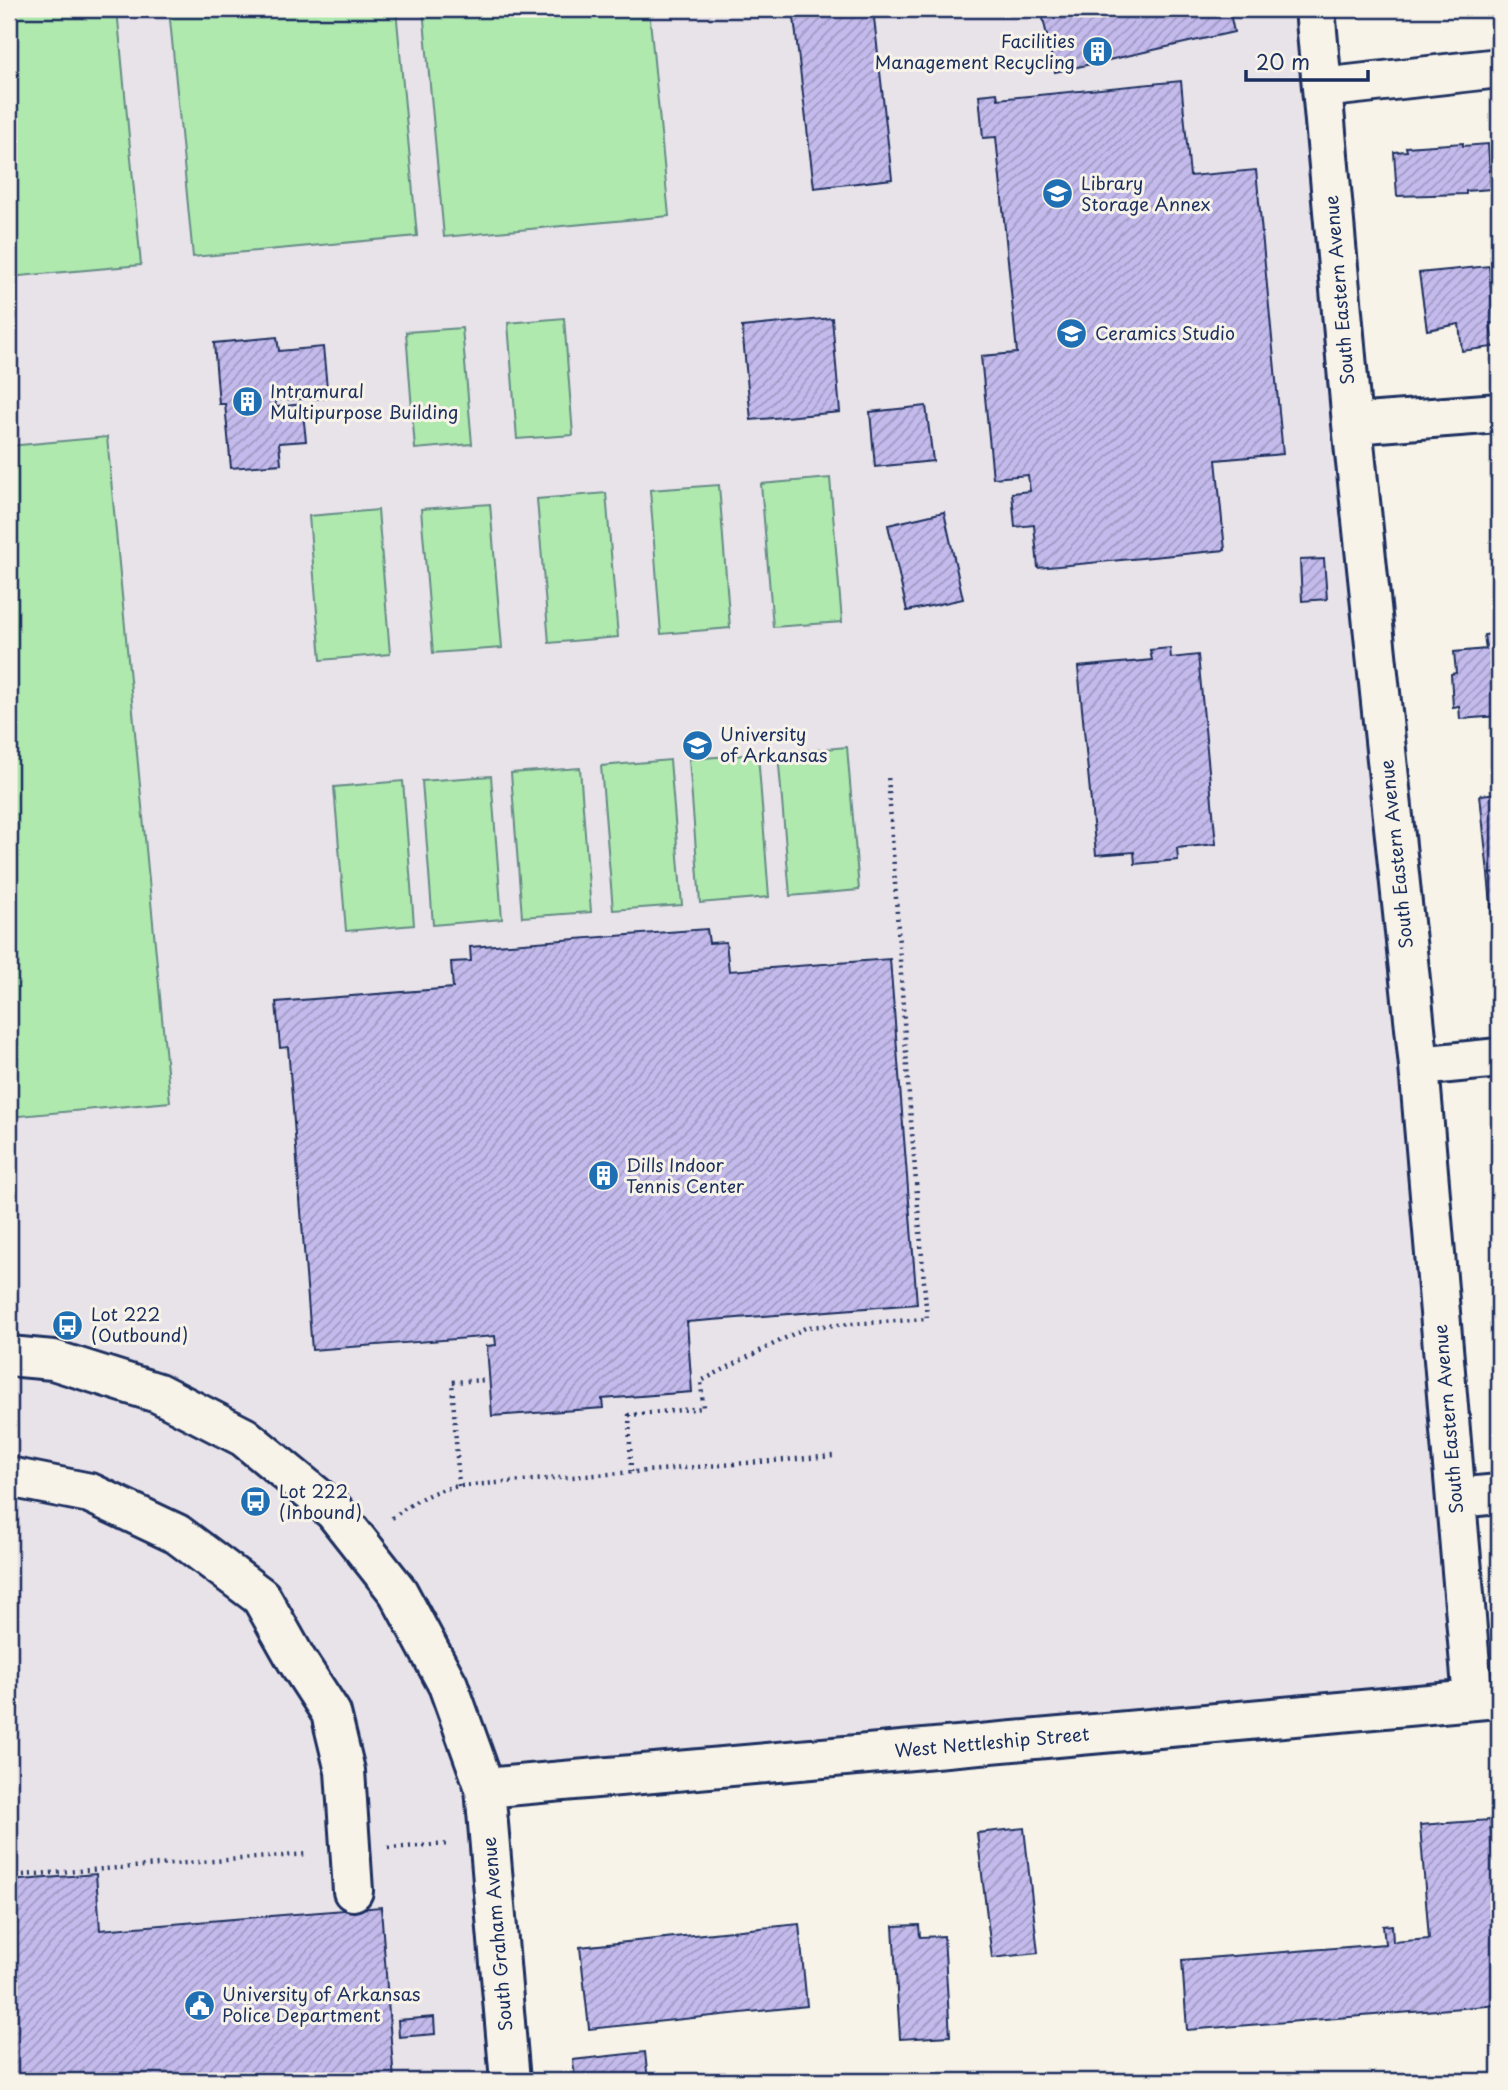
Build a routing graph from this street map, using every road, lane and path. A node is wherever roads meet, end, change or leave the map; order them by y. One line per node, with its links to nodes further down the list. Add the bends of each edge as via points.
1 (1315, 9): 3 (street, South Eastern Avenue)
2 (1499, 68): 3 (street)
3 (1322, 88): 5 (street, South Eastern Avenue)
4 (1499, 413): 5 (street)
5 (1352, 424): 8 (street, South Eastern Avenue)
6 (888, 775): 12 (path, via 927,1319 807,1327 701,1381 703,1408 629,1415)
7 (1499, 1058): 8 (street)
8 (1419, 1066): 16 (street, South Eastern Avenue)
9 (9, 1356): 19 (street, South Graham Avenue, via 53,1360 158,1393 244,1437 334,1511 398,1592 448,1685)
10 (485, 1380): 14 (path, via 452,1382)
11 (834, 1456): 12 (path)
12 (631, 1472): 14 (path)
13 (9, 1477): 21 (street, via 90,1493 177,1534 261,1597 331,1713 345,1771)
14 (459, 1486): 17 (path, via 420,1498)
15 (1499, 1494): 16 (street)
16 (1456, 1498): 18 (street, South Eastern Avenue)
17 (391, 1519)
18 (1486, 1699): 19 (street, West Nettleship Street)
19 (485, 1788): 24 (street, South Graham Avenue)
20 (457, 1843): 21 (path)
21 (350, 1851): 22 (path); 23 (street)
22 (9, 1876)
23 (353, 1891)
24 (510, 2081)

